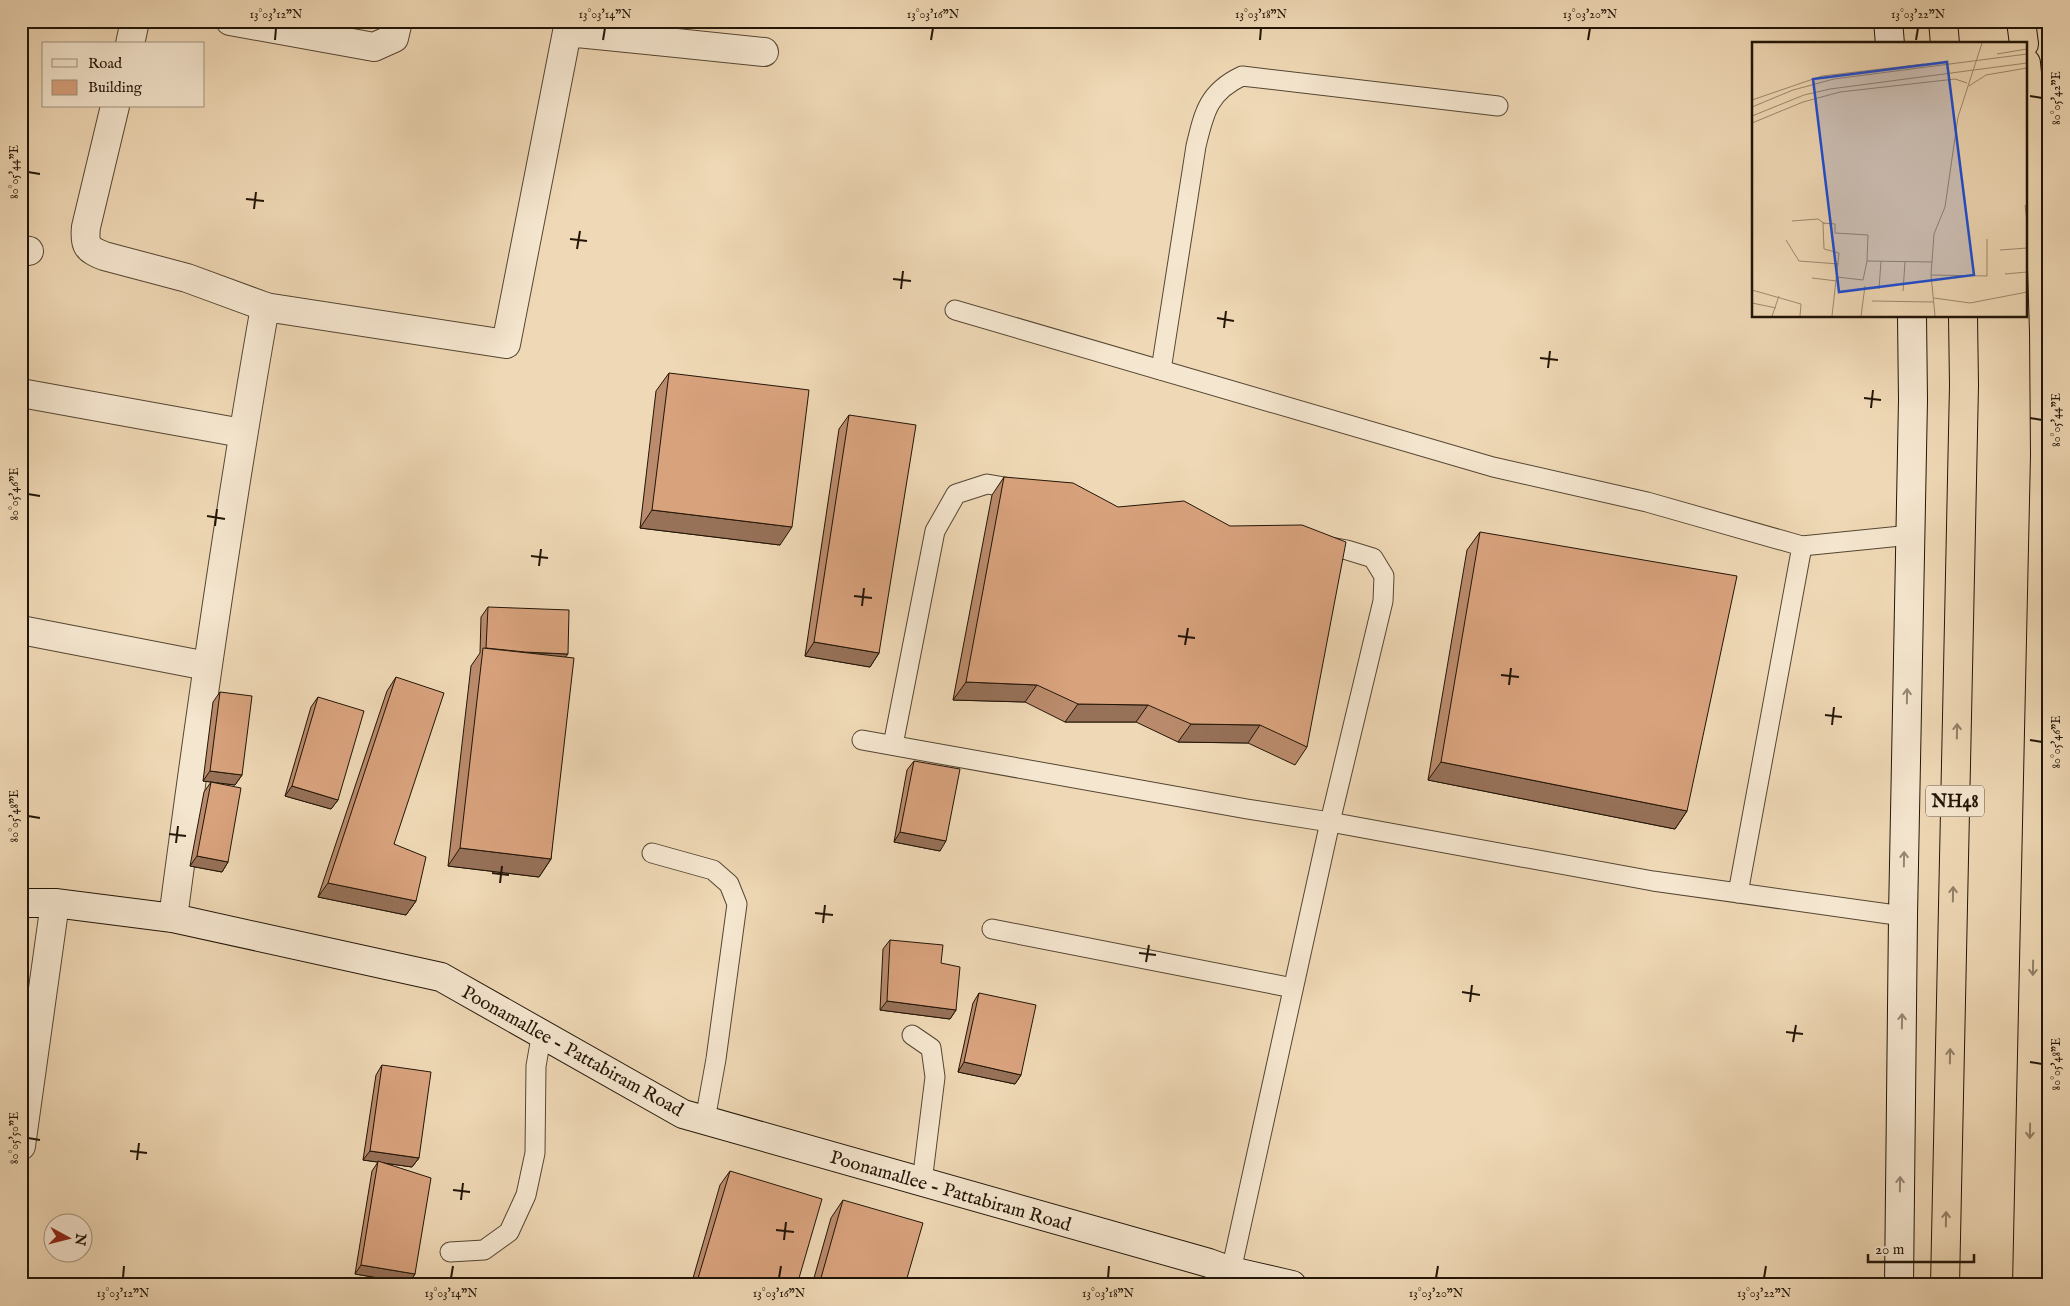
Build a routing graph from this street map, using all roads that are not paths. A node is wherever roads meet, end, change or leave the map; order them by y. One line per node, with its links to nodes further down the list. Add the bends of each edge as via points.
1 (135, 21): 9 (street)
2 (230, 21): 7 (street)
3 (398, 21): 7 (street, via 394,38 374,47)
4 (1888, 21): 10 (street)
5 (1943, 21): 11 (highway)
6 (2022, 21): 12 (highway)
7 (268, 25)
8 (658, 31): 13 (street); 17 (street, via 567,32 506,344)
9 (130, 42)
10 (1890, 42)
11 (1945, 42)
12 (2024, 42)
13 (764, 52)
14 (2028, 83): 51 (highway, one-way to 51, via 2040,205 2045,455)
15 (1498, 106): 21 (lane, via 1242,76 1225,84 1205,110 1196,146)
16 (115, 108): 17 (street, via 86,227 84,241 91,251 188,278)
17 (266, 307): 23 (street)
18 (955, 310): 21 (lane)
19 (1912, 318): 25 (street)
20 (1963, 318): 50 (highway, NH48, one-way to 20)
21 (1161, 370): 27 (lane, via 1493,467 1647,502)
22 (21, 393): 23 (street)
23 (242, 433): 29 (street)
24 (1035, 493): 31 (lane, via 986,484 956,494 935,531)
25 (1910, 535): 27 (lane); 37 (street, one-way to 25)
26 (1298, 541): 32 (lane, via 1374,558 1384,576 1383,601)
27 (1802, 546): 34 (lane)
28 (21, 630): 29 (street)
29 (207, 666): 38 (street)
30 (862, 740): 31 (lane)
31 (893, 745): 32 (lane)
32 (1330, 822): 34 (lane, via 1654,881); 40 (lane)
33 (652, 853): 43 (lane, via 713,870 729,884 737,904)
34 (1738, 893): 37 (lane)
35 (21, 903): 36 (street, Poonamallee - Pattabiram Road)
36 (55, 903): 38 (street, Poonamallee - Pattabiram Road); 44 (street)
37 (1903, 916): 49 (street, one-way to 37)
38 (173, 918): 41 (street, Poonamallee - Pattabiram Road, via 442,977)
39 (992, 929): 40 (lane)
40 (1293, 988): 47 (lane)
41 (542, 1032): 43 (street, Poonamallee - Pattabiram Road, via 684,1114); 46 (lane, via 536,1066 535,1153 526,1194 509,1232 484,1250)
42 (912, 1035): 45 (lane, via 931,1048 935,1077)
43 (705, 1120): 45 (street, Poonamallee - Pattabiram Road)
44 (21, 1146)
45 (922, 1182): 47 (street, Poonamallee - Pattabiram Road)
46 (450, 1252)
47 (1231, 1271): 48 (street, Poonamallee - Pattabiram Road)
48 (1292, 1285)
49 (1899, 1285)
50 (1945, 1285)
51 (2027, 1285)

